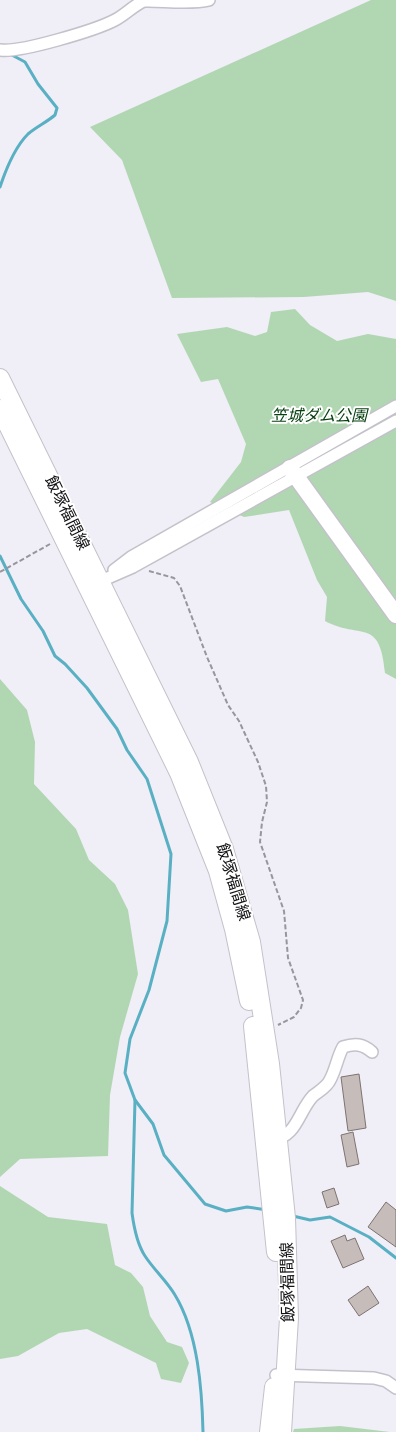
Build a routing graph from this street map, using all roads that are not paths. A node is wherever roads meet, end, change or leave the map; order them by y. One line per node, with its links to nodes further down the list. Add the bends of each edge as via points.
1 (209, 0): 2 (street, via 196,3 146,0 113,21 43,44)
2 (0, 50)
3 (0, 378): 8 (main road, 飯塚福間線)
4 (396, 406): 7 (street)
5 (0, 409): 8 (main road, 飯塚福間線, via 63,536)
6 (396, 421): 7 (street)
7 (293, 472): 8 (street, via 133,567); 8 (street, via 131,557); 9 (street)
8 (94, 584): 11 (main road, 飯塚福間線, via 179,773 218,871 246,987); 11 (main road, 飯塚福間線, via 189,762 224,848 251,942 265,1032)
9 (396, 615)
10 (372, 1052): 11 (street, via 356,1044 343,1047 330,1081 312,1097 288,1134)
11 (272, 1140): 12 (main road, 飯塚福間線, via 290,1318)
12 (281, 1375): 13 (street, via 374,1378); 14 (main road, 飯塚福間線); 15 (main road, 飯塚福間線)
13 (396, 1388)
14 (269, 1432)
15 (282, 1432)

